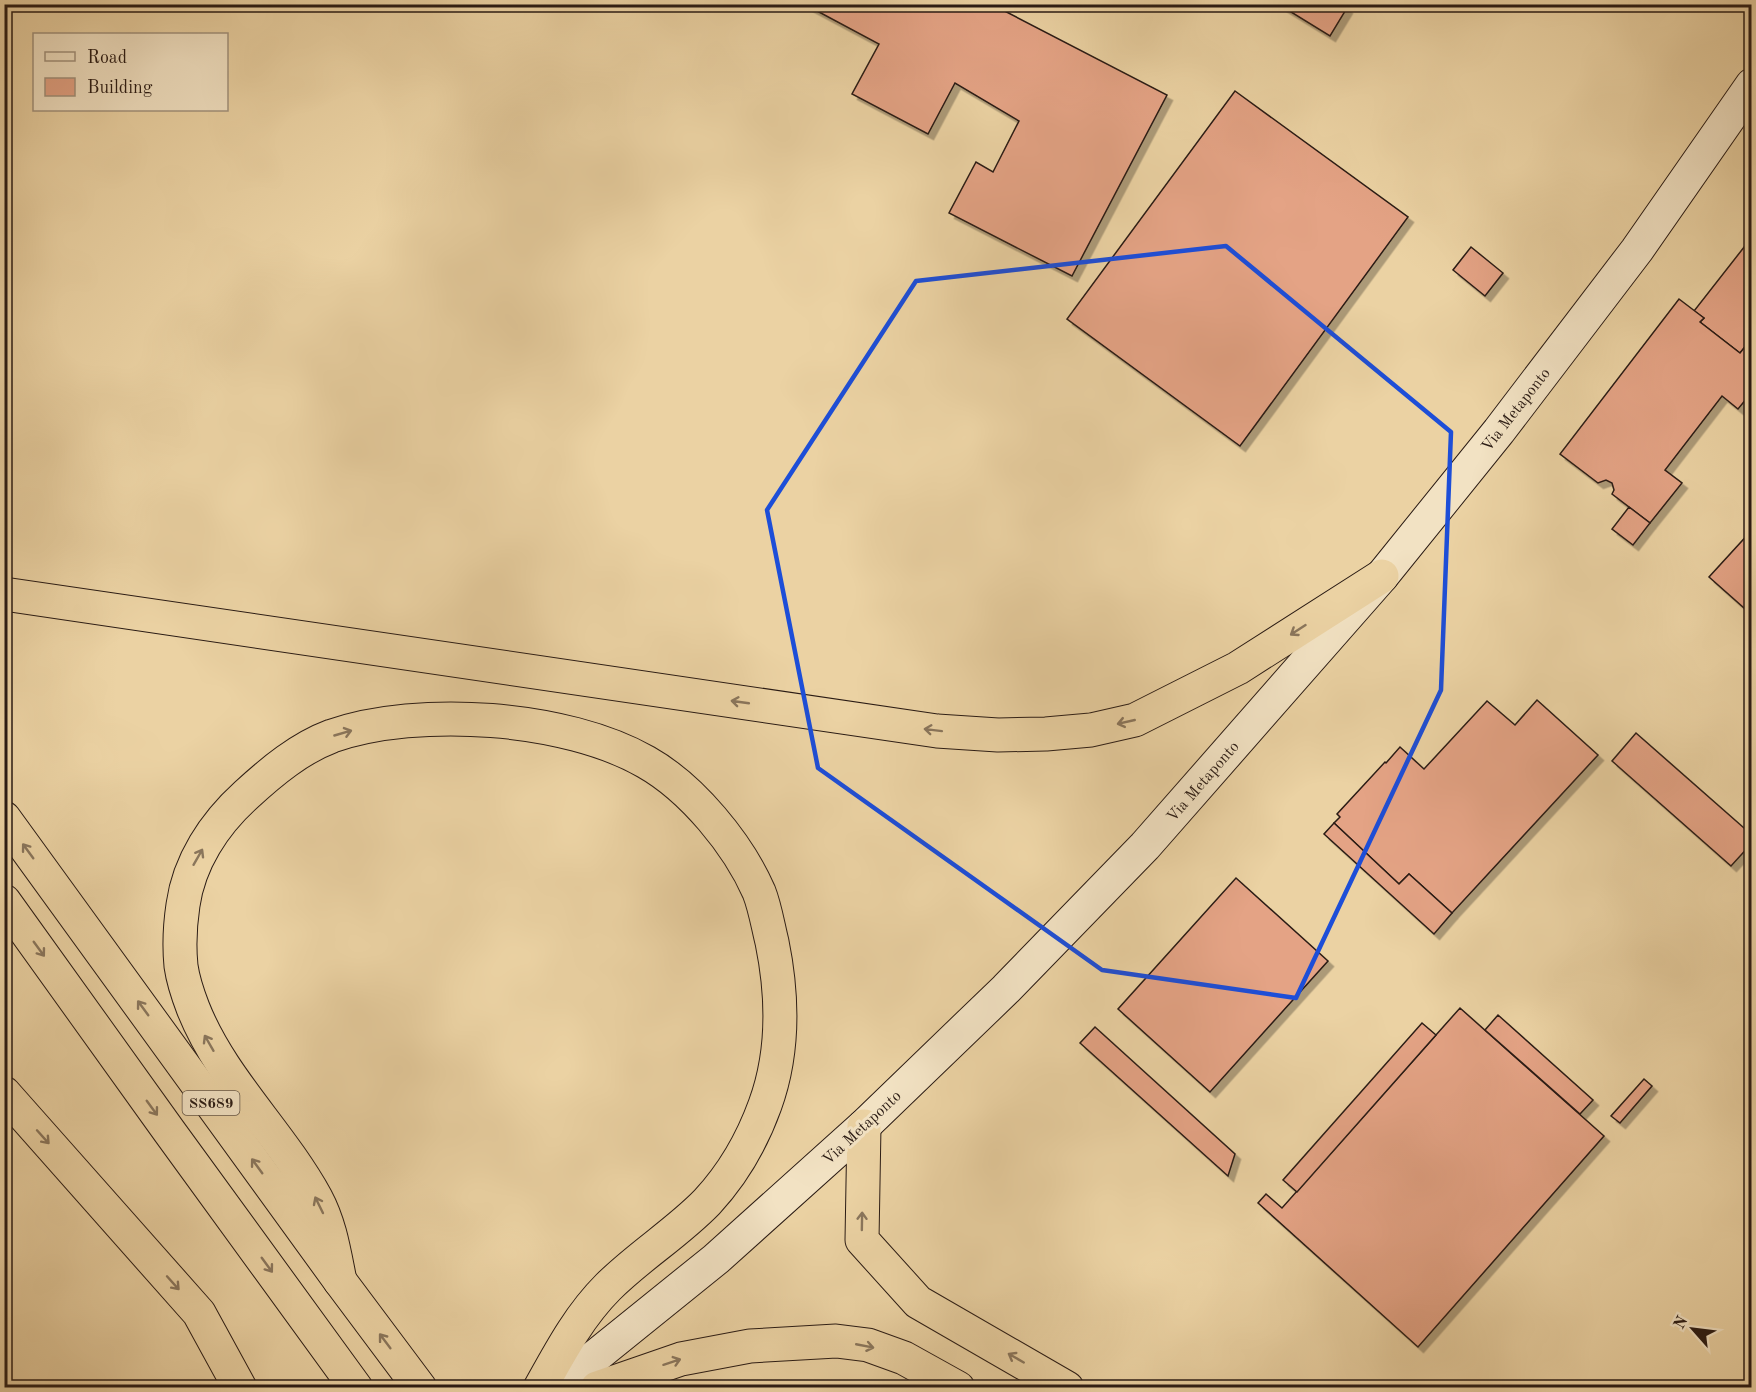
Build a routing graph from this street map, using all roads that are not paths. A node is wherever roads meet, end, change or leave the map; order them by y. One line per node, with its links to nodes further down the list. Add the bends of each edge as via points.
1 (1752, 85): 2 (main road, Via Metaponto, via 1629,259 1499,431)
2 (1382, 576): 3 (highway, one-way to 3, via 1238,668 1135,720 1091,730 998,735 913,728); 7 (main road, Via Metaponto, via 1145,846 1006,989)
3 (4, 594)
4 (4, 818): 8 (highway, SS689, one-way to 4)
5 (4, 901): 10 (highway, SS689, one-way to 10)
6 (4, 1094): 9 (highway, one-way to 9, via 199,1313)
7 (864, 1126): 13 (main road, Via Metaponto, via 716,1259); 16 (highway, one-way to 7, via 918,1302 862,1240)
8 (340, 1281): 11 (highway, SS689, one-way to 8); 12 (highway, one-way to 12, via 330,1230 317,1199 202,1032 181,970 183,903 191,869 209,838 231,808 296,754 329,737 370,726 445,718 531,726 574,734 645,761 701,805 743,863 759,893 777,967 781,1012 777,1058 766,1103 735,1168 706,1202 608,1287 584,1315)
9 (240, 1388)
10 (356, 1388)
11 (420, 1388)
12 (540, 1388)
13 (556, 1388)
14 (597, 1388): 15 (highway, one-way to 15, via 681,1359 750,1346 836,1341 868,1345 904,1358)
15 (958, 1388)
16 (1067, 1388)

